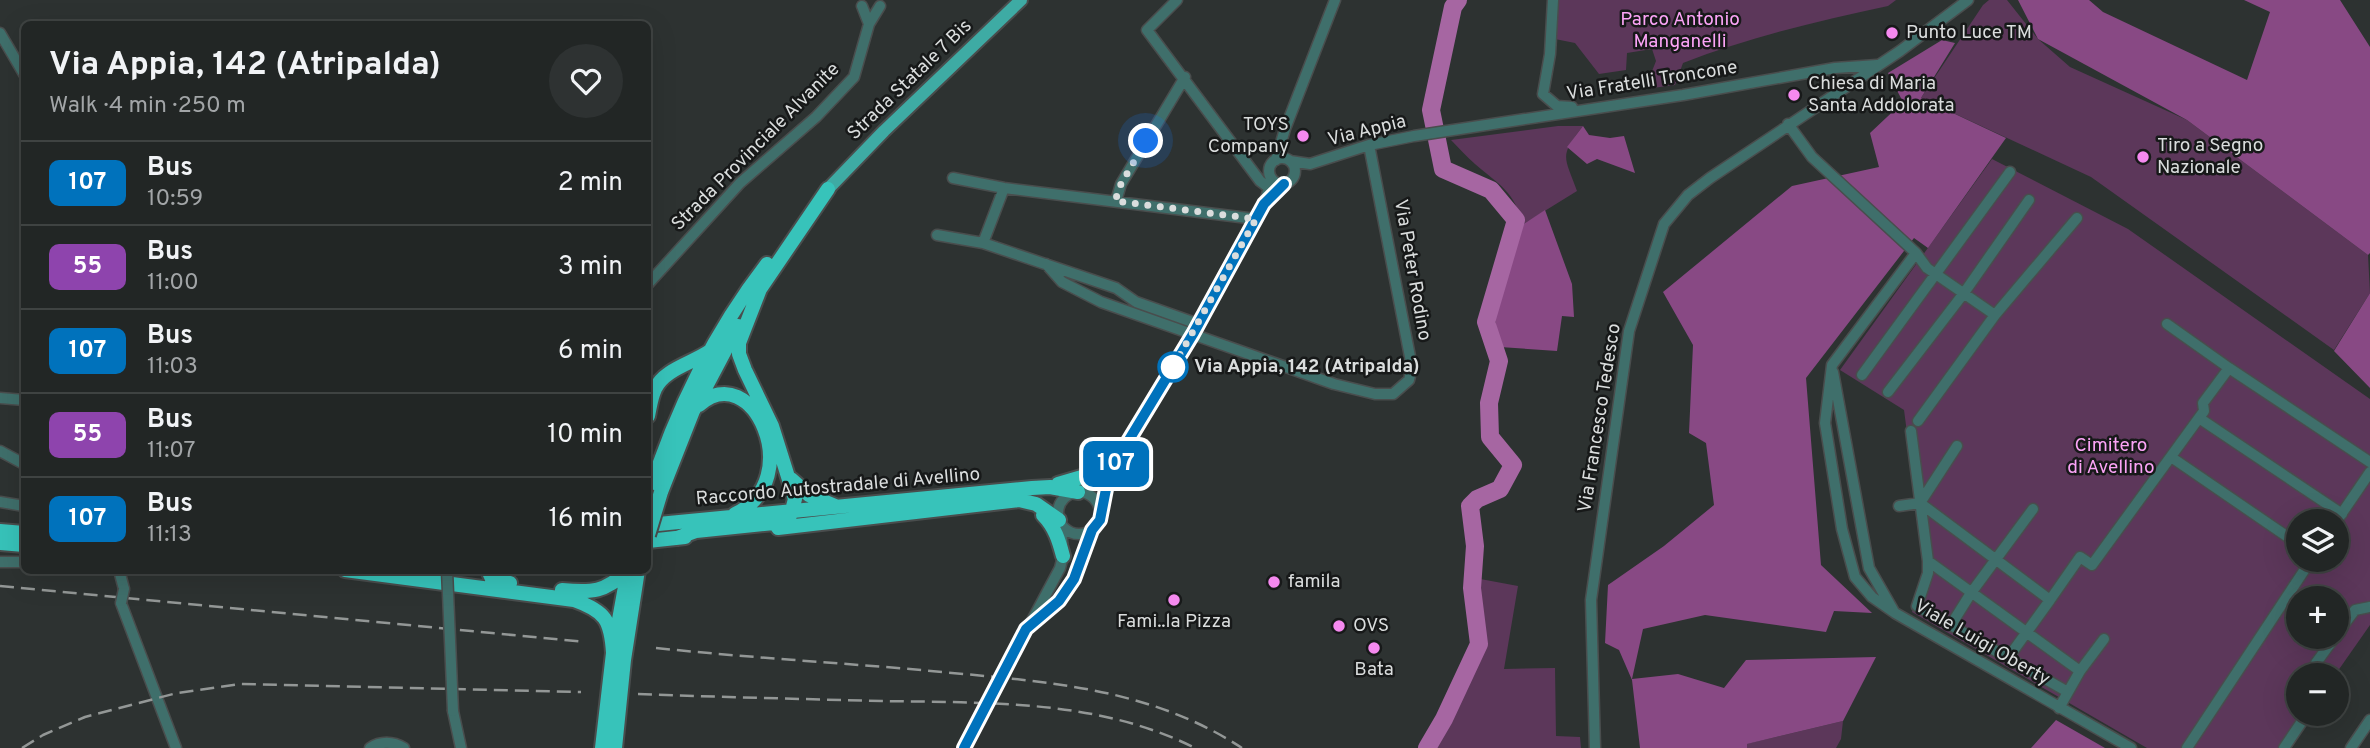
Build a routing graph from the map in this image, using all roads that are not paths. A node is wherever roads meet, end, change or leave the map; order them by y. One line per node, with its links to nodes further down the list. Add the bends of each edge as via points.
1 (1021, 0): 25 (main road, Strada Statale 7 Bis)
2 (1177, 0): 12 (street, via 1147,30)
3 (1335, 0): 17 (street, via 1281,144)
4 (1553, 0): 13 (street, via 1543,94 1557,106)
5 (1968, 0): 10 (street, Via Francesco Tedesco)
6 (861, 3): 7 (street, via 869,9); 8 (street)
7 (882, 3): 8 (street, Strada Provinciale Alvanite)
8 (869, 24): 36 (street, Strada Provinciale Alvanite, via 854,77 740,183)
9 (0, 33): 11 (street)
10 (1877, 65): 13 (street, Via Fratelli Troncone); 14 (street, Via Francesco Tedesco)
11 (21, 69)
12 (1185, 77): 22 (street, via 1260,181); 27 (street)
13 (1578, 110): 15 (street, Via Fratelli Troncone)
14 (1788, 124): 33 (street, via 1812,157); 128 (street, Via Francesco Tedesco, via 1710,178 1673,211 1659,236 1637,304 1629,331 1591,600)
15 (1433, 134): 16 (street, Via Appia)
16 (1369, 145): 18 (street, Via Appia); 43 (street, Via Peter Rodino, via 1412,367 1404,386 1393,394 1375,394 1334,384)
17 (1284, 160): 18 (street, Via Appia); 20 (street, via 1295,168); 22 (street, via 1269,171)
18 (1310, 164): 20 (street, Via Appia)
19 (2010, 172): 35 (street)
20 (1294, 176): 23 (street, Via Appia)
21 (953, 178): 24 (street)
22 (1270, 183): 23 (street); 28 (street)
23 (1284, 184): 28 (street)
24 (1004, 188): 27 (street); 32 (street)
25 (828, 189): 37 (highway, via 789,234)
26 (2029, 200): 38 (street)
27 (1115, 201): 30 (street)
28 (1264, 204): 30 (street)
29 (2077, 218): 41 (street)
30 (1256, 219): 43 (street)
31 (937, 235): 32 (street)
32 (983, 243): 34 (street)
33 (1916, 253): 35 (street); 45 (street)
34 (1046, 264): 39 (street, via 1116,288); 40 (street, via 1062,282)
35 (1937, 275): 38 (street); 47 (street)
36 (651, 281)
37 (756, 286): 44 (highway); 54 (highway); 66 (highway, via 739,354 767,411)
38 (1964, 293): 41 (street); 48 (street)
39 (1131, 300): 40 (street); 43 (street)
40 (1128, 313): 43 (street)
41 (1995, 315): 56 (street)
42 (2167, 324): 46 (street)
43 (1195, 329): 60 (street)
44 (710, 351): 49 (highway); 51 (highway, via 669,374 655,388)
45 (1832, 365): 108 (street, Viale Luigi Oberty, via 1870,568); 108 (street, via 1825,423 1842,529 1855,577)
46 (2229, 368): 55 (street, via 2203,403); 63 (street)
47 (1862, 375)
48 (1888, 392)
49 (688, 395): 51 (highway, via 686,386 677,381 665,385); 69 (highway, via 665,448)
50 (0, 398): 52 (street)
51 (652, 399): 53 (highway)
52 (21, 400)
53 (651, 403)
54 (693, 411): 69 (highway); 81 (highway, via 708,397 733,394 753,409 767,437 764,489 748,507)
55 (2199, 418): 61 (street); 77 (street)
56 (1918, 421)
57 (1910, 432): 72 (street)
58 (1957, 446): 72 (street)
59 (0, 451): 62 (street)
60 (1121, 453): 64 (street); 67 (highway, via 1092,474)
61 (2171, 457): 87 (street); 106 (street, via 2092,565 2080,557)
62 (21, 462)
63 (2370, 462)
64 (1113, 471): 68 (street); 79 (street)
65 (2370, 472): 78 (street)
66 (788, 476): 75 (highway, via 809,495); 80 (highway, via 795,499)
67 (1050, 487): 68 (highway); 75 (highway, Raccordo Autostradale di Avellino)
68 (1079, 492): 79 (street, via 1096,499); 82 (street, via 1061,502)
69 (653, 494)
70 (0, 502): 73 (street)
71 (1006, 503): 82 (highway, via 1032,502); 88 (highway, Raccordo Autostradale di Avellino); 92 (highway, via 1026,506 1044,516 1058,537)
72 (1920, 503): 74 (street); 93 (street); 94 (street)
73 (21, 506)
74 (1899, 506)
75 (837, 507): 80 (highway, Raccordo Autostradale di Avellino)
76 (2033, 509): 94 (street)
77 (2326, 509)
78 (2345, 509)
79 (1100, 510): 84 (street, via 1100,520)
80 (792, 511): 81 (highway, Raccordo Autostradale di Avellino); 88 (highway, via 784,522 696,531)
81 (726, 518): 83 (highway, Raccordo Autostradale di Avellino)
82 (1060, 522): 84 (street, via 1079,534); 92 (street)
83 (651, 525)
84 (1092, 530): 111 (street, via 1067,590)
85 (0, 531): 86 (highway)
86 (21, 533)
87 (2286, 536)
88 (677, 538): 89 (highway, Raccordo Autostradale di Avellino)
89 (651, 541)
90 (0, 543): 91 (highway)
91 (21, 545)
92 (1063, 556): 111 (street)
93 (1928, 561): 105 (street); 110 (street, via 1917,606)
94 (1995, 561): 105 (street); 106 (street)
95 (0, 562): 96 (street)
96 (21, 562)
97 (2303, 572): 130 (street)
98 (120, 574): 121 (street, bridge, via 121,603)
99 (376, 574): 114 (highway, via 574,600 605,618)
100 (447, 574): 124 (street, bridge, via 453,711)
101 (490, 574): 102 (highway, via 499,582 583,592 598,591)
102 (628, 574)
103 (632, 574): 114 (highway)
104 (633, 574): 126 (highway)
105 (1971, 593): 110 (street); 112 (street)
106 (2050, 600): 112 (street)
107 (2370, 607): 109 (street, via 2355,610)
108 (1895, 613): 118 (street, Viale Luigi Oberty)
109 (2349, 618)
110 (1951, 625): 115 (street)
111 (1026, 629): 127 (street)
112 (2027, 632): 115 (street); 116 (street)
113 (2104, 639): 116 (street)
114 (613, 653): 125 (highway)
115 (2008, 658): 117 (street)
116 (2080, 671): 117 (street)
117 (2068, 692): 118 (street)
118 (2059, 708): 129 (street, Viale Luigi Oberty)
119 (2370, 720): 132 (street)
120 (2299, 726): 131 (street)
121 (176, 748)
122 (370, 748): 123 (street, via 381,742)
123 (404, 748)
124 (461, 748)
125 (602, 748)
126 (615, 748)
127 (964, 748)
128 (1595, 748)
129 (2131, 748)
130 (2187, 748)
131 (2284, 748)
132 (2351, 748)

